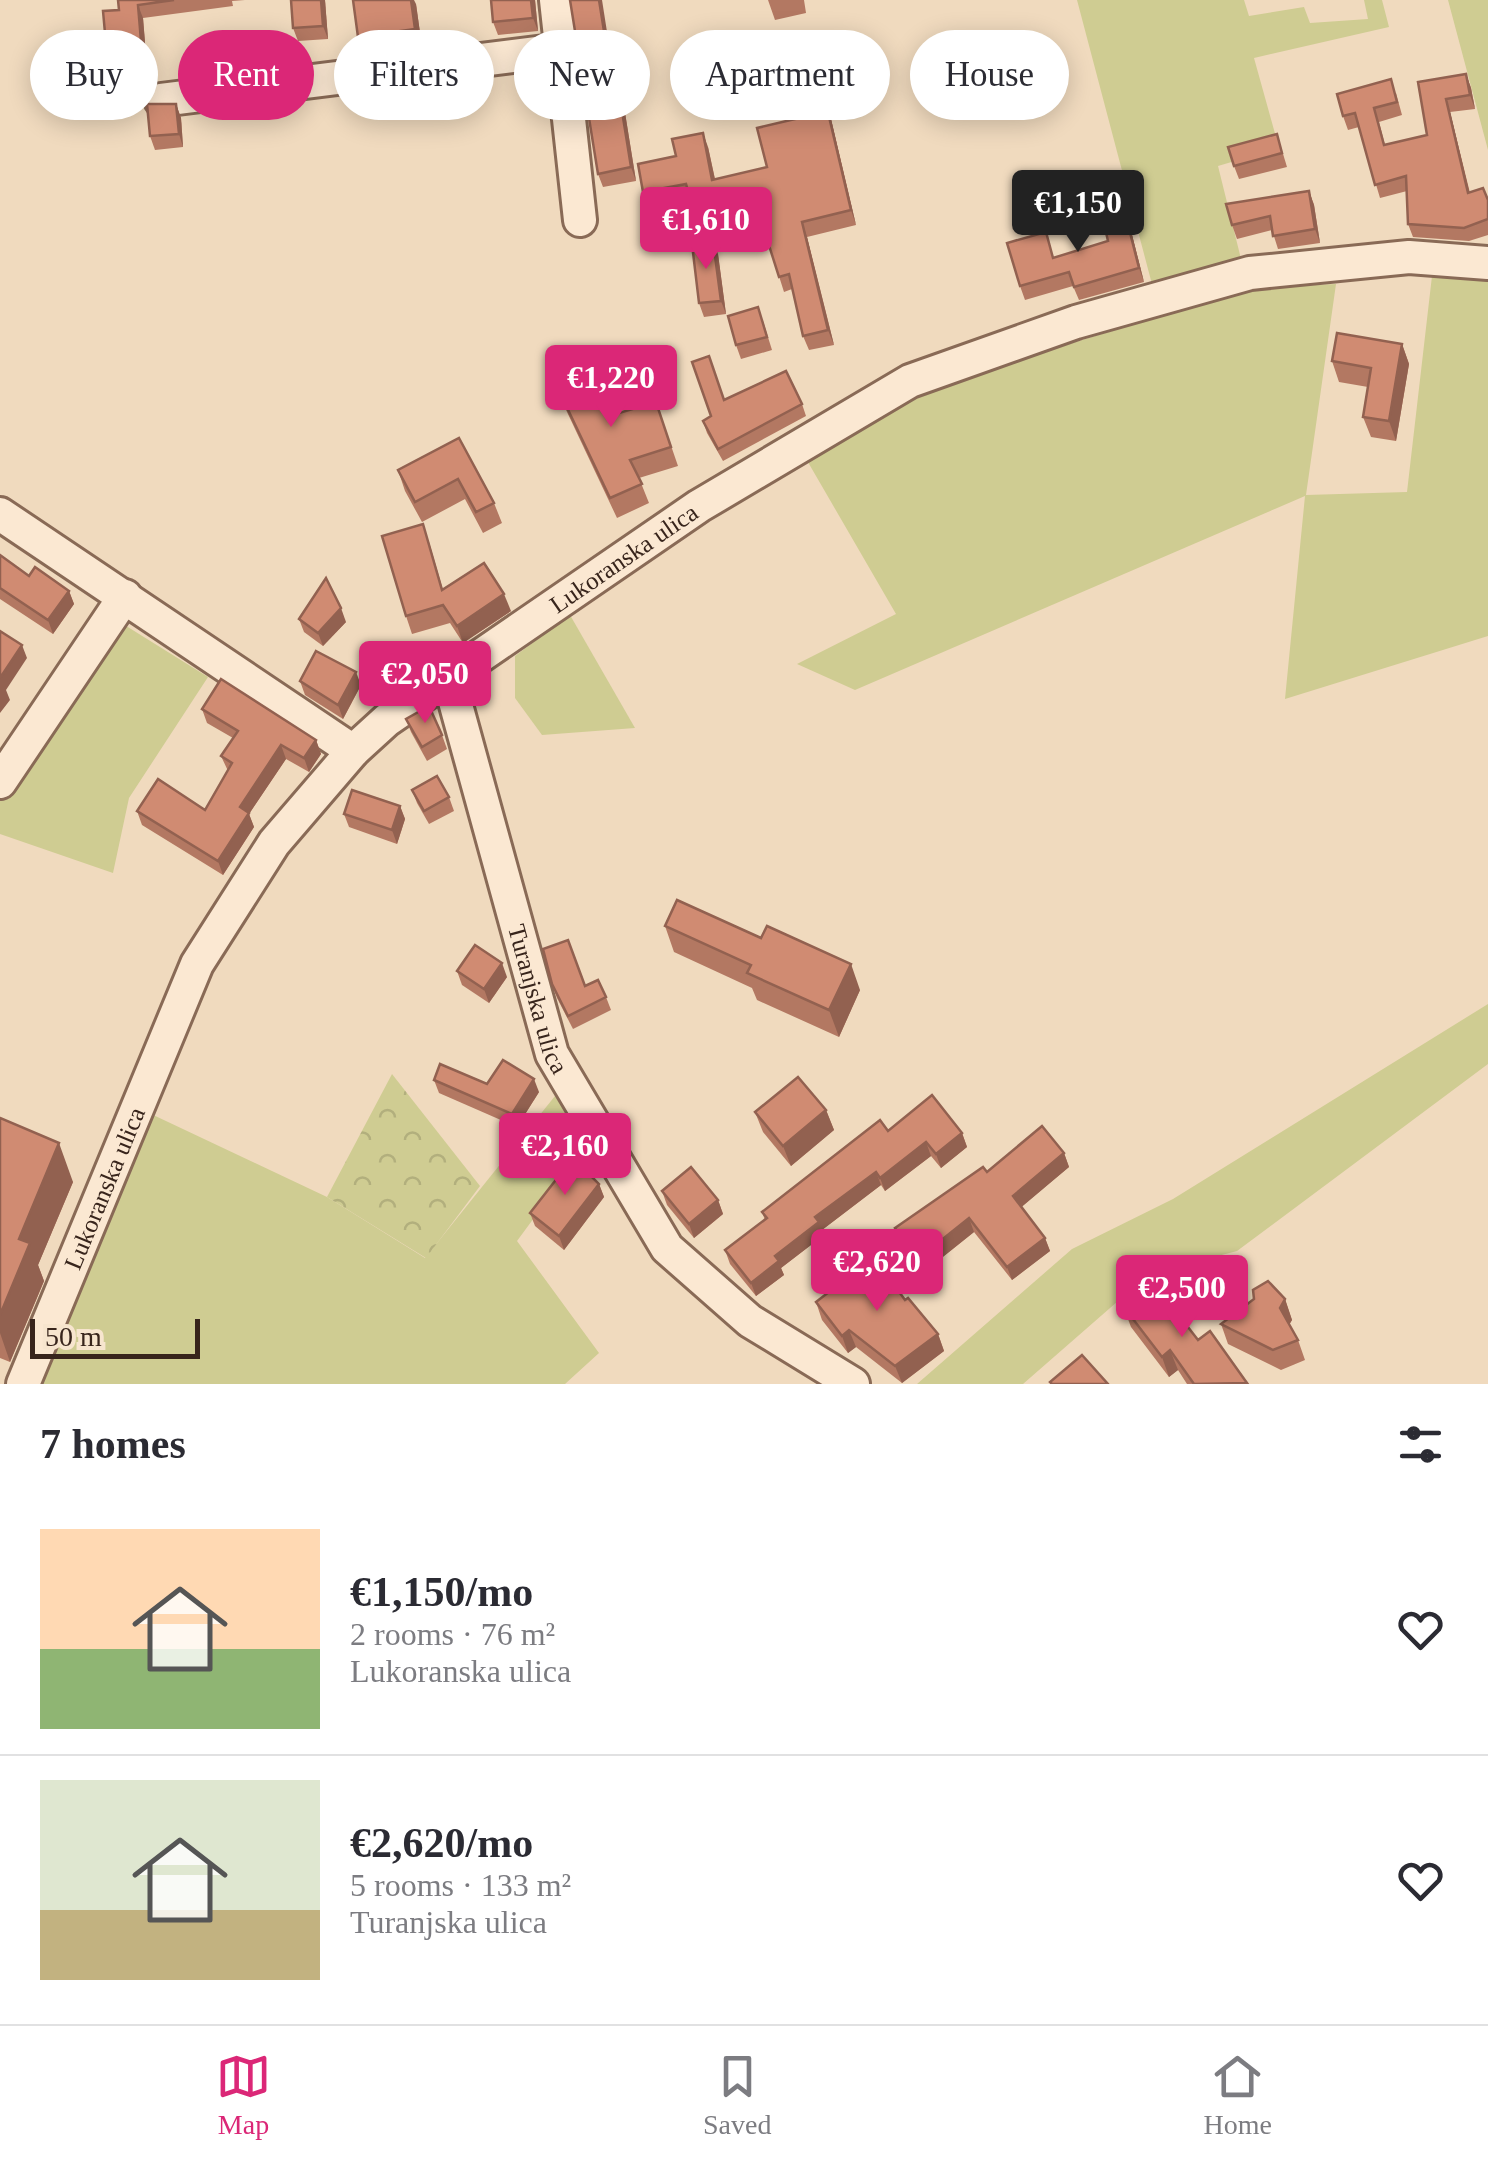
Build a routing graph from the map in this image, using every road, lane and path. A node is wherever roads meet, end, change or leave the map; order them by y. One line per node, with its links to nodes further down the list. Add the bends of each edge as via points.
1 (556, 0): 2 (street)
2 (559, 30)
3 (514, 56): 4 (street)
4 (161, 100)
5 (569, 120): 6 (street)
6 (580, 220)
7 (1488, 263): 10 (street, Lukoranska ulica, via 1409,257 1250,273 1076,322 910,381 700,506)
8 (0, 514): 9 (street)
9 (125, 596): 11 (street); 12 (street)
10 (448, 676): 11 (street, Lukoranska ulica); 14 (street, Turanjska ulica, via 552,1054 666,1248 750,1322)
11 (353, 750): 13 (street, Lukoranska ulica, via 274,843 196,964)
12 (0, 782)
13 (23, 1384)
14 (852, 1384)

